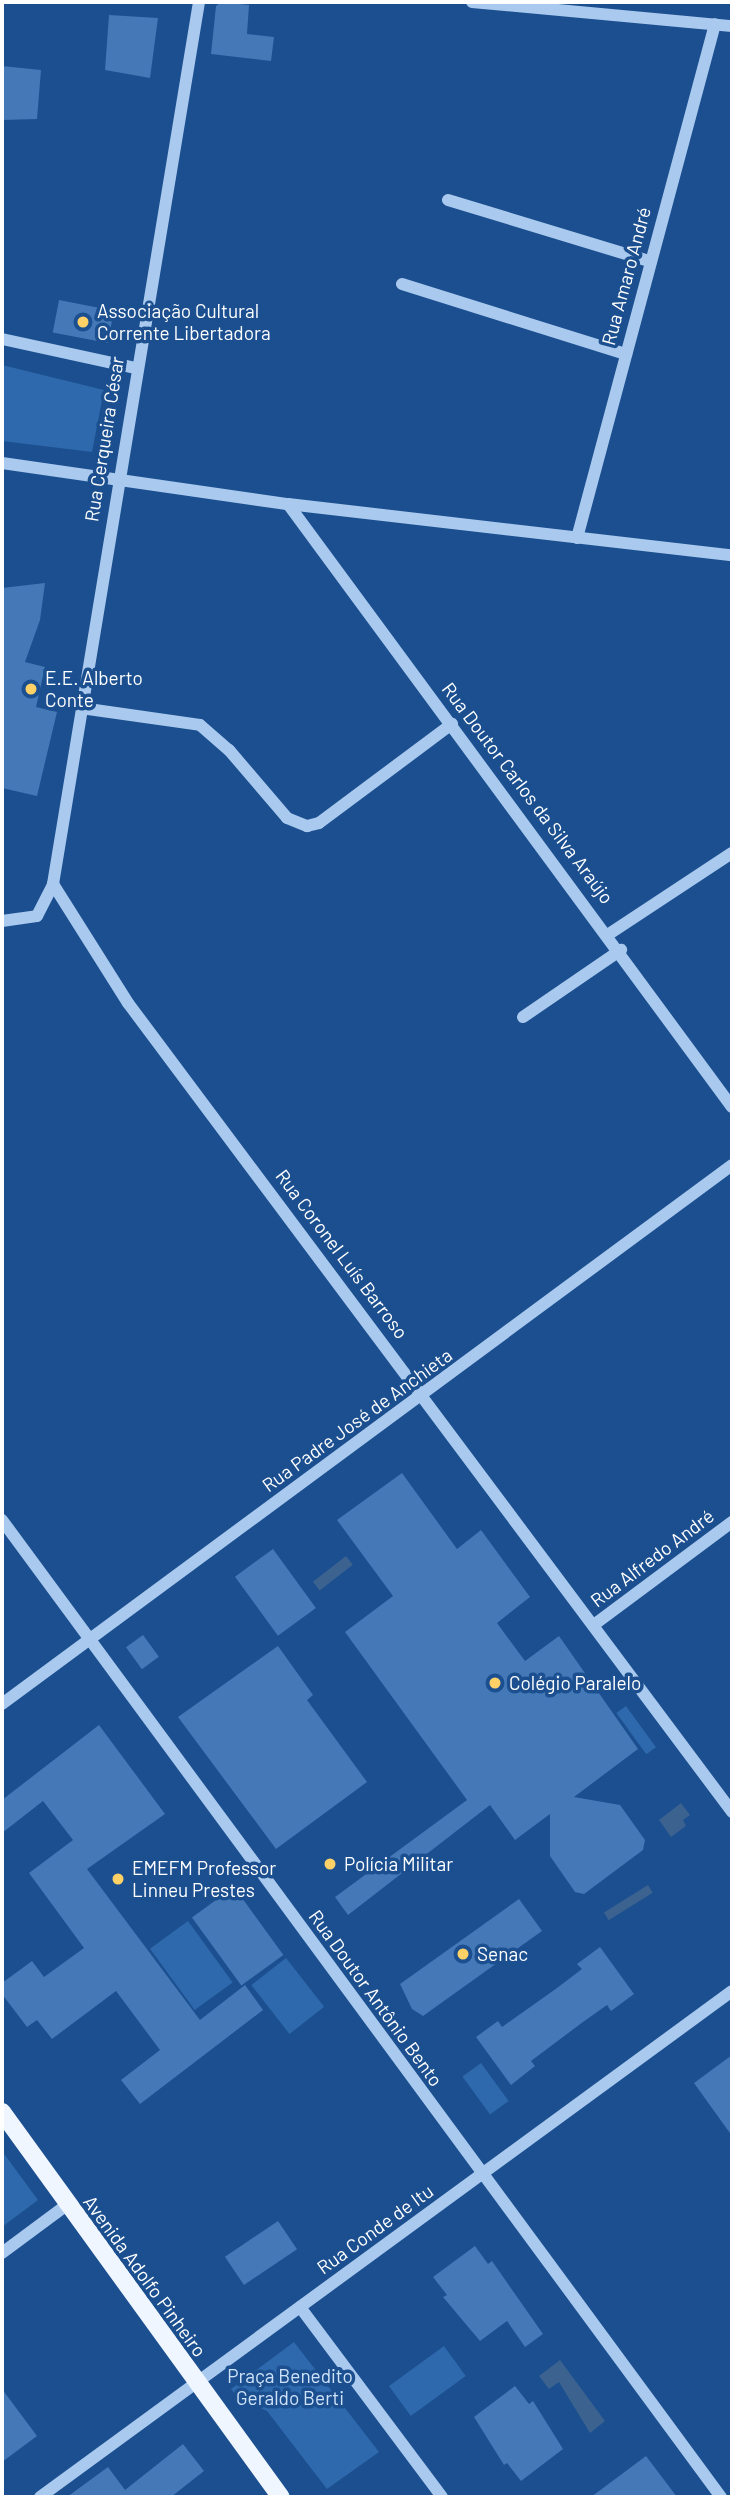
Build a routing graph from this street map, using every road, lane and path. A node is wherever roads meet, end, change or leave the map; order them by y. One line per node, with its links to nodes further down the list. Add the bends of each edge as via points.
1 (199, 2): 10 (street, Rua Cerqueira César)
2 (472, 2): 3 (street)
3 (715, 24): 4 (street); 6 (street, Rua Amaro André)
4 (732, 26)
5 (448, 200): 6 (street)
6 (649, 261): 9 (street, Rua Amaro André)
7 (402, 284): 9 (street)
8 (2, 339): 10 (street)
9 (626, 354): 14 (street, Rua Amaro André)
10 (135, 368): 12 (street, Rua Cerqueira César)
11 (2, 463): 12 (street)
12 (118, 479): 13 (street); 16 (street, Rua Cerqueira César)
13 (288, 504): 14 (street); 17 (street, Rua Doutor Carlos da Silva Araújo)
14 (577, 538): 15 (street)
15 (732, 555)
16 (81, 708): 17 (street, via 200,725 229,750 287,818 307,826 319,823); 19 (street, Rua Cerqueira César)
17 (452, 724): 21 (street, Rua Doutor Carlos da Silva Araújo)
18 (732, 853): 21 (street)
19 (53, 884): 20 (street, Rua Cerqueira César, via 37,916); 26 (street, Rua Coronel Luís Barroso, via 128,1003)
20 (2, 921)
21 (609, 934): 22 (street, Rua Doutor Carlos da Silva Araújo)
22 (621, 950): 23 (street); 24 (street, Rua Doutor Carlos da Silva Araújo)
23 (523, 1017)
24 (732, 1107)
25 (732, 1165): 26 (street, Rua Padre José de Anchieta)
26 (425, 1395): 29 (street, Rua Coronel Luís Barroso); 30 (street, Rua Padre José de Anchieta)
27 (2, 1520): 30 (street, Rua Doutor Antônio Bento)
28 (732, 1522): 29 (street, Rua Alfredo André)
29 (595, 1624): 32 (street, Rua Coronel Luís Barroso)
30 (89, 1639): 31 (street, Rua Padre José de Anchieta); 35 (street, Rua Doutor Antônio Bento)
31 (2, 1704)
32 (732, 1812)
33 (732, 1991): 35 (street, Rua Conde de Itu)
34 (2, 2112): 36 (main road, Avenida Adolfo Pinheiro)
35 (481, 2175): 38 (street, Rua Conde de Itu); 43 (street, Rua Doutor Antônio Bento)
36 (68, 2204): 37 (street); 39 (main road, Avenida Adolfo Pinheiro)
37 (2, 2253)
38 (300, 2308): 39 (street, Rua Conde de Itu); 42 (street)
39 (196, 2383): 40 (street, Rua Conde de Itu); 41 (main road, Avenida Adolfo Pinheiro)
40 (40, 2497)
41 (281, 2497)
42 (442, 2497)
43 (721, 2497)

